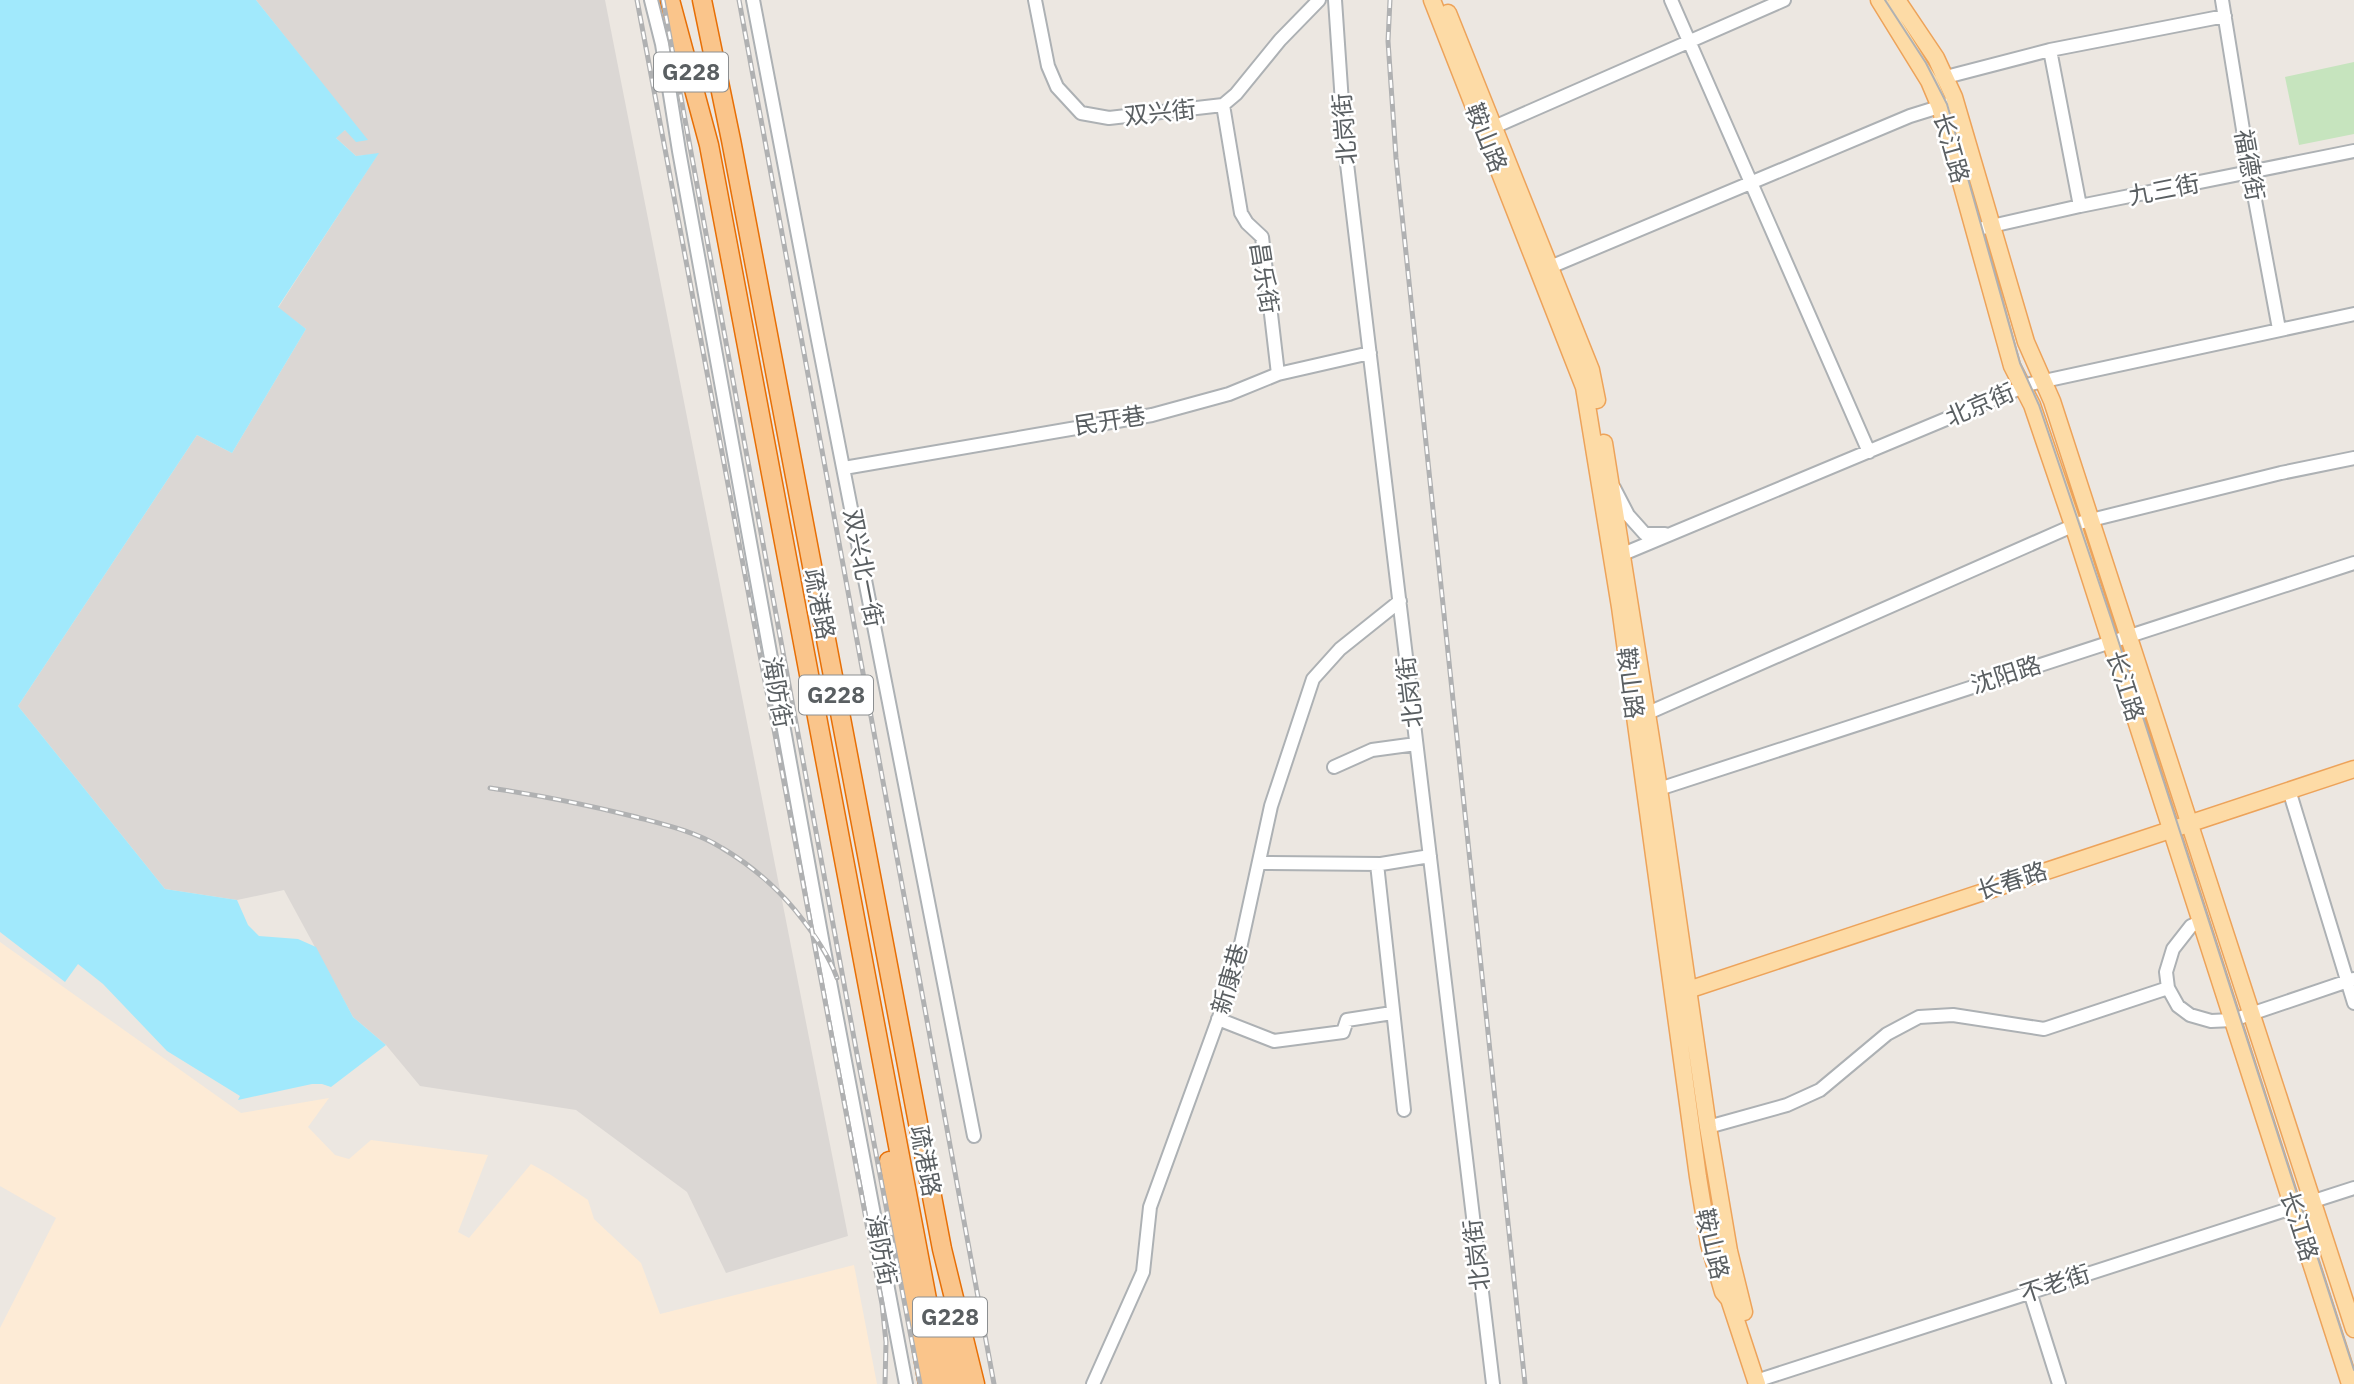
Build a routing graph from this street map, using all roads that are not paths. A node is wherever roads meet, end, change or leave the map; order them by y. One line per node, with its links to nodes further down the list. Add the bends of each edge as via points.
1 (651, 0): 80 (street, 海防街)
2 (670, 0): 48 (highway, 疏港路 / G228, via 709,145)
3 (702, 0): 75 (highway, 疏港路 / G228)
4 (753, 0): 37 (street, 双兴北一街)
5 (1035, 0): 20 (street, 双兴街, via 1048,66 1057,87 1081,113 1109,118)
6 (1321, 0): 15 (street); 20 (street, 双兴街)
7 (1335, 0): 15 (street, 北岗街)
8 (1671, 0): 16 (street)
9 (1784, 0): 16 (street)
10 (1879, 0): 19 (main road, 长江路)
11 (1897, 0): 18 (main road, 长江路)
12 (2222, 0): 14 (street, 福德街)
13 (1434, 3): 21 (main road, 鞍山路); 28 (main road, 鞍山路)
14 (2225, 16): 17 (street); 23 (street, 福德街)
15 (1337, 26): 31 (street, 北岗街, via 1345,147)
16 (1689, 41): 21 (street); 24 (street)
17 (2050, 50): 18 (street); 25 (street)
18 (1946, 78): 19 (main road, 长江路)
19 (1948, 104): 24 (street); 26 (main road, 长江路); 27 (main road, 长江路)
20 (1223, 105): 32 (street, 昌乐街, via 1241,213 1262,237)
21 (1494, 127): 28 (main road, 鞍山路)
22 (2354, 151): 23 (street, 九三街)
23 (2250, 173): 25 (street, 九三街); 30 (street, 福德街)
24 (1751, 183): 28 (street); 35 (street)
25 (2080, 206): 26 (street, 九三街)
26 (1992, 225): 27 (street, 九三街); 33 (main road, 长江路)
27 (1974, 230): 34 (main road, 长江路)
28 (1545, 270): 38 (main road, 鞍山路, via 1591,370); 63 (main road, 鞍山路, via 1584,387 1620,607)
29 (2354, 314): 30 (street, 北京街)
30 (2280, 329): 33 (street, 北京街)
31 (1370, 353): 32 (street, 民开巷); 44 (street, 北岗街)
32 (1278, 374): 37 (street, 民开巷, via 1229,394 1152,415)
33 (2042, 382): 34 (street, 北京街); 39 (main road, 长江路)
34 (2022, 387): 35 (street, 北京街); 40 (main road, 长江路)
35 (1869, 452): 41 (street, 北京街)
36 (2354, 458): 39 (street)
37 (844, 468): 71 (street, 双兴北一街)
38 (1611, 483): 41 (street, via 1628,515 1645,534); 42 (main road, 鞍山路)
39 (2090, 520): 40 (street); 45 (main road, 长江路)
40 (2073, 525): 46 (main road, 长江路); 47 (street)
41 (1672, 534): 42 (street, 北京街)
42 (1623, 554): 47 (main road, 鞍山路)
43 (2354, 563): 45 (street, 沈阳路)
44 (1400, 601): 49 (street, 北岗街); 57 (street, 新康巷, via 1340,649 1313,679 1271,806)
45 (2129, 636): 46 (street, 沈阳路); 54 (main road, 长江路)
46 (2110, 641): 52 (street, 沈阳路); 55 (main road, 长江路)
47 (1648, 713): 52 (main road, 鞍山路)
48 (822, 743): 81 (highway, 疏港路 / G228, via 831,834); 82 (highway, 疏港路)
49 (1416, 744): 50 (street, via 1372,750); 56 (street, 北岗街)
50 (1334, 767)
51 (2354, 769): 53 (main road, 长春路)
52 (1659, 789): 62 (main road, 鞍山路)
53 (2289, 790): 54 (main road, 长春路); 60 (street)
54 (2189, 823): 55 (main road, 长春路); 66 (main road, 长江路)
55 (2171, 828): 59 (main road, 长江路); 62 (main road, 长春路)
56 (1430, 856): 58 (street); 87 (street, 北岗街)
57 (1259, 863): 58 (street); 67 (street, 新康巷, via 1234,976)
58 (1377, 864): 65 (street)
59 (2202, 921): 61 (street, via 2173,949 2166,972); 68 (main road, 长江路)
60 (2351, 980): 64 (street); 66 (street)
61 (2168, 988): 68 (street, via 2178,1006 2190,1015 2211,1021); 70 (street, via 2044,1029 1953,1015 1919,1017 1887,1034 1820,1090 1787,1105)
62 (1689, 989): 63 (main road, 长春路); 70 (main road, 鞍山路)
63 (1671, 996): 79 (main road, 鞍山路, via 1709,1244 1723,1292)
64 (2354, 1003)
65 (1392, 1013): 67 (street, via 1348,1020 1343,1032 1274,1041); 69 (street)
66 (2251, 1014): 68 (street); 73 (main road, 长江路)
67 (1218, 1019): 78 (street, 新康巷, via 1150,1207 1143,1272)
68 (2233, 1020): 74 (main road, 长江路)
69 (1404, 1110)
70 (1708, 1127): 79 (main road, 鞍山路, via 1729,1251)
71 (974, 1136)
72 (2354, 1188): 73 (street, 不老街)
73 (2312, 1202): 74 (street, 不老街); 77 (main road, 长江路)
74 (2293, 1208): 76 (street, 不老街); 89 (main road, 长江路)
75 (942, 1250): 83 (highway, G228); 84 (highway)
76 (2030, 1292): 79 (street, 不老街); 88 (street)
77 (2354, 1329)
78 (1103, 1363): 85 (street, 新康巷); 86 (street)
79 (1762, 1382)
80 (906, 1384)
81 (928, 1384)
82 (943, 1384)
83 (958, 1384)
84 (975, 1384)
85 (1093, 1384)
86 (1101, 1384)
87 (1493, 1384)
88 (2060, 1384)
89 (2350, 1384)

